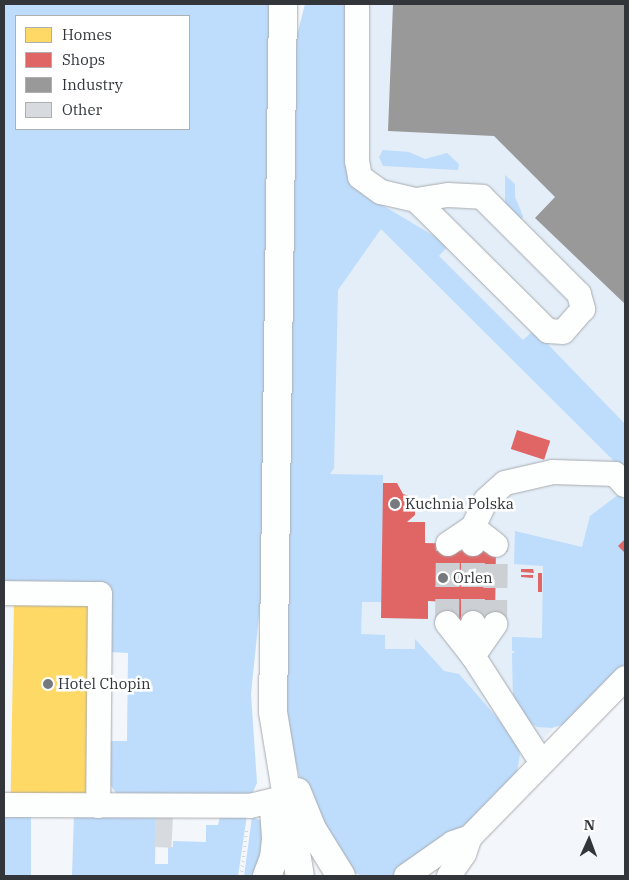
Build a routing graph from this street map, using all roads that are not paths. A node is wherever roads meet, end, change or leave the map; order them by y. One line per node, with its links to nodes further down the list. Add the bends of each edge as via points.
1 (283, 4): 9 (main road)
2 (357, 4): 3 (street, via 357,161 360,177 381,192)
3 (416, 200): 3 (street, via 548,331 563,332 583,309 579,294 482,197 448,195)
4 (625, 485): 5 (street, via 615,474 590,472 553,472 520,477 505,483 486,500)
5 (473, 536): 6 (street); 7 (street)
6 (448, 544)
7 (496, 545)
8 (4, 593): 17 (street, via 100,594)
9 (272, 597): 15 (main road, via 273,712 279,757); 15 (main road, via 263,642 258,721)
10 (447, 623): 12 (street)
11 (484, 624): 12 (street)
12 (473, 656): 14 (street)
13 (625, 678): 14 (street)
14 (542, 763): 18 (street)
15 (277, 800): 17 (street); 19 (main road, via 274,858); 20 (main road); 21 (main road, via 312,829)
16 (4, 805): 17 (street)
17 (98, 806)
18 (470, 837): 22 (street, via 453,843); 23 (street, via 464,854)
19 (267, 876)
20 (300, 876)
21 (342, 876)
22 (406, 876)
23 (449, 876)

